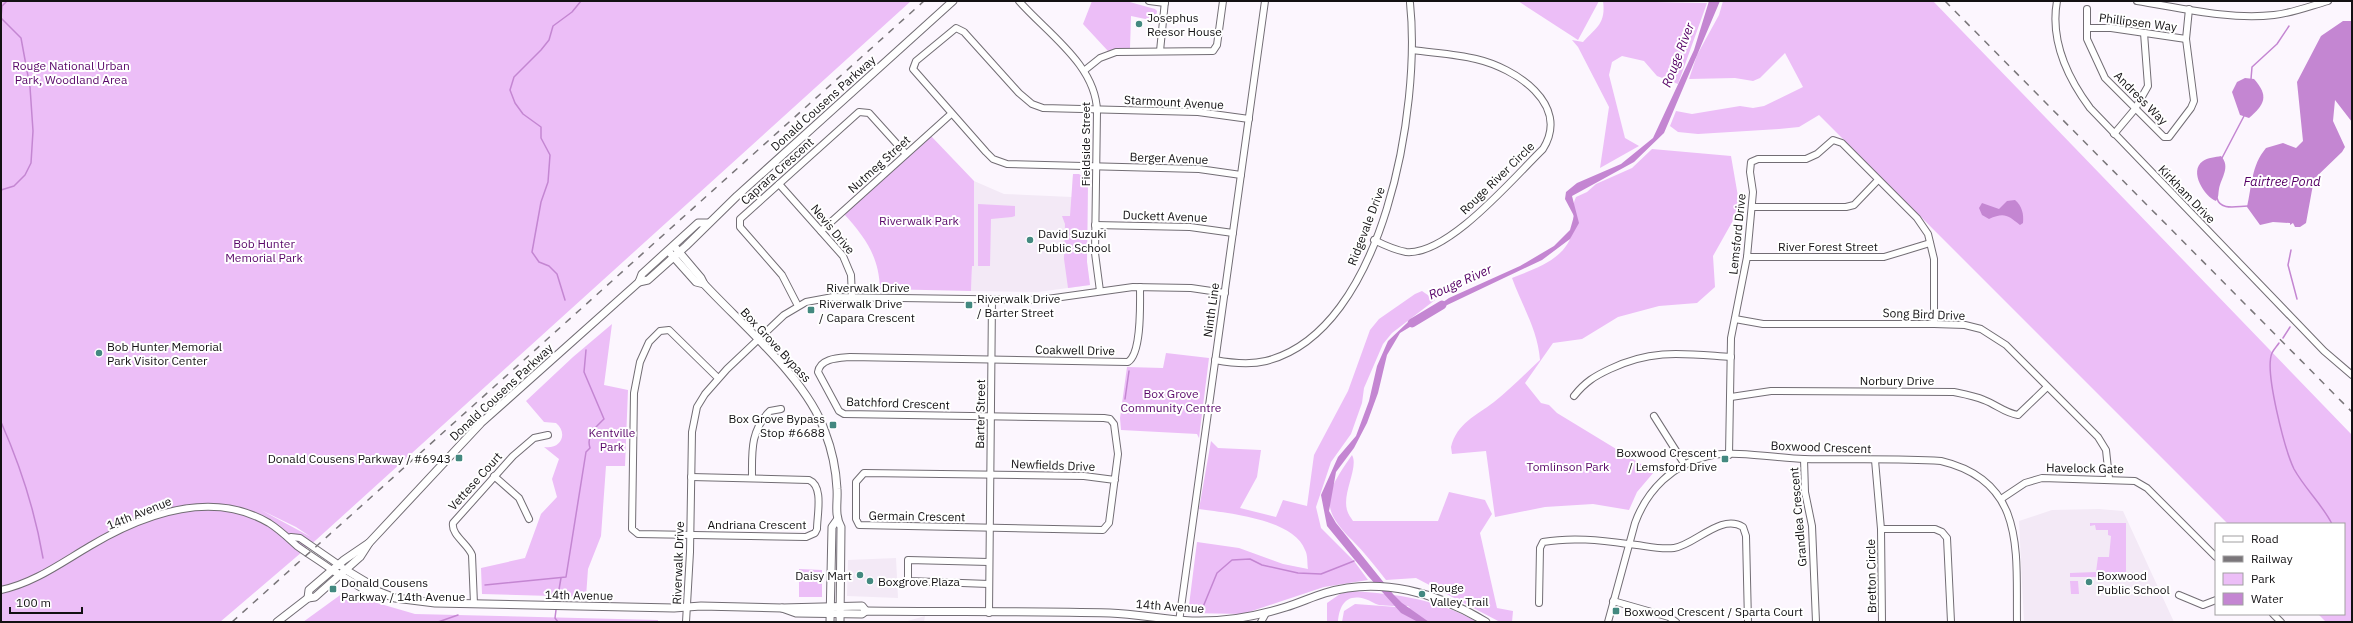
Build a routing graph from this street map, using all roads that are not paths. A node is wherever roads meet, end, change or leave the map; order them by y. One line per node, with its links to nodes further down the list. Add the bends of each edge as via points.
1 (953, 1): 31 (main road, Donald Cousens Parkway)
2 (1019, 1): 19 (street, Fieldside Street)
3 (1149, 1): 9 (street)
4 (1223, 1): 18 (street, via 1217,45 1213,51)
5 (1265, 1): 23 (street, Ninth Line)
6 (2057, 1): 24 (street, Kirkham Drive, via 2056,34 2065,68 2083,98)
7 (2137, 1): 10 (street)
8 (2328, 1): 13 (street, via 2289,13 2264,16 2231,15)
9 (1165, 2): 18 (street)
10 (2155, 2): 13 (street)
11 (1410, 4): 17 (street, Ridgevale Drive)
12 (2087, 9): 14 (street, Andress Way)
13 (2189, 9): 16 (street, Andress Way)
14 (2087, 28): 15 (street, Phillipsen Way, via 2111,28); 20 (street, Andress Way, via 2091,53 2105,78)
15 (2144, 33): 16 (street, Phillipsen Way); 20 (street, via 2148,86)
16 (2186, 39): 20 (street, Andress Way, via 2194,101 2173,134 2164,136)
17 (1412, 50): 35 (street, Ridgevale Drive, via 1402,145 1389,202); 35 (street, Rouge River Circle, via 1478,59 1512,74 1542,99 1552,120 1551,136 1544,148 1452,235 1430,247 1414,251 1391,248)
18 (1160, 51): 19 (street, via 1116,52 1100,58)
19 (1085, 70): 21 (street, Fieldside Street, via 1095,92)
20 (2135, 109): 24 (street)
21 (1097, 110): 22 (street, Starmount Avenue, via 1048,109 1032,104 964,32 956,28 916,61 913,69); 23 (street, Starmount Avenue, via 1198,112); 26 (street, Fieldside Street)
22 (951, 114): 25 (street, Nutmeg Street); 26 (street, Berger Avenue, via 986,152 999,161 1017,165)
23 (1249, 119): 27 (street, Ninth Line)
24 (2114, 134): 53 (street, Kirkham Drive, via 2324,351)
25 (906, 154): 29 (street, Caprara Crescent, via 869,113 862,111); 33 (street, Nutmeg Street)
26 (1096, 167): 27 (street, Berger Avenue, via 1199,169); 32 (street, Fieldside Street)
27 (1241, 175): 34 (street, Ninth Line)
28 (1878, 180): 30 (street, via 1854,205 1846,207); 30 (street, Lemsford Drive, via 1842,143 1833,140 1817,154 1806,159 1758,159 1751,162); 36 (street, Lemsford Drive, via 1917,218 1928,234)
29 (779, 184): 33 (street, Nevis Drive); 46 (street, Caprara Crescent, via 742,216 739,226 782,275)
30 (1752, 207): 39 (street, Lemsford Drive)
31 (708, 222): 37 (main road, Donald Cousens Parkway, via 698,223); 38 (main road, Donald Cousens Parkway, via 704,230)
32 (1095, 225): 34 (street, Duckett Avenue, via 1190,227); 42 (street, Fieldside Street, via 1095,258)
33 (821, 231): 44 (street, Nevis Drive, via 848,264 852,280)
34 (1233, 233): 43 (street, Ninth Line)
35 (1374, 240): 52 (street, Ridgevale Drive, via 1349,296 1336,314 1308,339 1288,353 1262,362)
36 (1930, 243): 39 (street, River Forest Street, via 1884,256); 48 (street, Lemsford Drive, via 1934,259)
37 (671, 248): 38 (main road, Box Grove Bypass); 40 (main road, Donald Cousens Parkway, via 642,274)
38 (677, 255): 40 (main road, Donald Cousens Parkway, via 648,280); 49 (main road, Box Grove Bypass, via 696,282 704,284)
39 (1747, 257): 47 (street, Lemsford Drive)
40 (639, 282): 79 (main road, Donald Cousens Parkway, via 481,423)
41 (1140, 287): 42 (street, Riverwalk Drive); 43 (street, Riverwalk Drive, via 1191,288); 51 (street, Coakwell Drive, via 1139,323 1134,355 1128,362)
42 (1100, 291): 45 (street, Riverwalk Drive, via 1040,300)
43 (1225, 293): 52 (street, Ninth Line)
44 (852, 297): 45 (street, Riverwalk Drive); 46 (street, Riverwalk Drive, via 821,298)
45 (992, 299): 51 (street, Barter Street)
46 (798, 306): 49 (street, Riverwalk Drive, via 784,315)
47 (1735, 319): 48 (street, Song Bird Drive, via 1763,324); 50 (street, Lemsford Drive)
48 (1934, 324): 55 (street, Song Bird Drive, via 1965,325 1981,329 2006,345)
49 (757, 340): 54 (street, Riverwalk Drive); 74 (main road, Box Grove Bypass, via 797,382 823,425 833,456)
50 (1731, 357): 56 (street, via 1659,353 1647,355 1589,378); 57 (street, Lemsford Drive)
51 (992, 360): 59 (street, Barter Street); 59 (street, Batchford Crescent, via 840,358 823,363 818,372 839,411 844,414)
52 (1215, 360): 105 (street, Ninth Line)
53 (2352, 375)
54 (718, 378): 68 (street, Riverwalk Drive, via 703,397 694,417); 77 (street, via 668,330 660,331 649,342 640,362 634,393 632,530 638,534)
55 (2047, 387): 57 (street, Norbury Drive, via 2018,415 2007,413 1985,400 1954,392 1771,391); 70 (street, Song Bird Drive, via 2098,437 2106,450)
56 (1574, 396)
57 (1731, 397): 62 (street, Lemsford Drive)
58 (781, 409): 69 (street, via 770,412 755,432 752,445)
59 (991, 416): 66 (street, Barter Street); 71 (street, via 1110,419 1114,424 1118,454)
60 (1654, 416): 65 (street)
61 (548, 435): 67 (street, Vettese Court, via 528,442)
62 (1729, 455): 63 (street, Boxwood Crescent); 65 (street, Boxwood Crescent, via 1708,456)
63 (1804, 459): 64 (street, Boxwood Crescent); 114 (street, Grandlea Crescent, via 1805,492 1812,526)
64 (1875, 460): 72 (street, Boxwood Crescent, via 1932,460 1955,464 1978,475); 76 (street, Bretton Circle)
65 (1685, 465): 80 (street, Boxwood Crescent, via 1672,472 1646,500)
66 (990, 474): 71 (street, Newfields Drive, via 1084,476); 75 (street, Barter Street); 75 (street, Germain Crescent, via 868,472 860,475 856,482 856,519 861,526)
67 (494, 476): 73 (street, via 519,498); 95 (street, Vettese Court, via 452,527 472,555)
68 (692, 477): 69 (street, Andriana Crescent); 77 (street, Riverwalk Drive)
69 (752, 478): 77 (street, Andriana Crescent, via 813,482 818,491 815,533 806,537)
70 (2109, 478): 72 (street, Havelock Gate, via 2032,480); 81 (street, Havelock Gate, via 2135,480 2142,484)
71 (1115, 480): 75 (street, via 1109,523 1103,530)
72 (2001, 499): 117 (street, Boxwood Crescent, via 2008,509 2015,534)
73 (529, 519)
74 (837, 520): 96 (main road, Box Grove Bypass, via 832,527); 97 (main road, Box Grove Bypass, via 841,527)
75 (989, 528): 82 (street, Barter Street)
76 (1881, 529): 115 (street, Bretton Circle); 116 (street, Bretton Circle, via 1935,529 1947,538)
77 (690, 535): 98 (street, Riverwalk Drive)
78 (291, 538): 83 (street, 14th Avenue, via 300,538); 84 (street, 14th Avenue, via 296,545); 88 (street, 14th Avenue, via 258,518 235,509 218,506 181,508 143,520 92,544 33,580)
79 (369, 543): 83 (main road, Donald Cousens Parkway); 85 (main road, Donald Cousens Parkway, via 360,557)
80 (1630, 544): 93 (street, Boxwood Crescent); 94 (street, via 1591,540 1544,542 1540,548); 113 (street, via 1673,548 1691,543 1719,525 1741,526 1745,531 1746,543)
81 (2215, 556)
82 (989, 562): 87 (street, Barter Street); 87 (street, via 908,560 908,581)
83 (338, 565): 84 (main road, Donald Cousens Parkway); 85 (street, 14th Avenue)
84 (332, 570): 86 (main road, 14th Avenue); 91 (main road, Donald Cousens Parkway, via 309,590)
85 (346, 570): 86 (main road, Donald Cousens Parkway); 89 (main road, 14th Avenue, via 371,585)
86 (340, 575): 89 (main road, 14th Avenue, via 367,591); 91 (main road, Donald Cousens Parkway, via 315,597)
87 (989, 584): 101 (street, Barter Street)
88 (1, 590)
89 (377, 592): 95 (main road, 14th Avenue, via 402,599)
90 (2179, 595): 92 (street, via 2203,605)
91 (308, 598): 106 (main road, Donald Cousens Parkway)
92 (2215, 600)
93 (1614, 601): 111 (street, Boxwood Crescent); 112 (street)
94 (1539, 603)
95 (474, 604): 98 (main road, 14th Avenue)
96 (830, 606): 97 (main road, 14th Avenue); 99 (main road, 14th Avenue); 102 (main road, Box Grove Bypass)
97 (840, 606): 100 (main road, 14th Avenue, via 862,606); 103 (main road, Box Grove Bypass)
98 (687, 607): 99 (main road, 14th Avenue); 107 (street, Riverwalk Drive)
99 (782, 608): 102 (main road, 14th Avenue, via 796,613)
100 (866, 611): 101 (main road, 14th Avenue); 103 (main road, 14th Avenue, via 862,614)
101 (989, 613): 105 (main road, 14th Avenue, via 1110,613)
102 (830, 614): 103 (main road, 14th Avenue); 108 (main road, Box Grove Bypass)
103 (840, 614): 109 (main road, Box Grove Bypass)
104 (1259, 620): 105 (main road, 14th Avenue); 110 (main road, 14th Avenue, via 1266,613 1326,593 1362,586 1399,589 1443,600)
105 (1179, 621)
106 (277, 622)
107 (686, 622)
108 (830, 622)
109 (840, 622)
110 (1486, 622)
111 (1608, 622)
112 (1676, 622)
113 (1748, 622)
114 (1816, 622)
115 (1882, 622)
116 (1951, 622)
117 (2018, 622)

